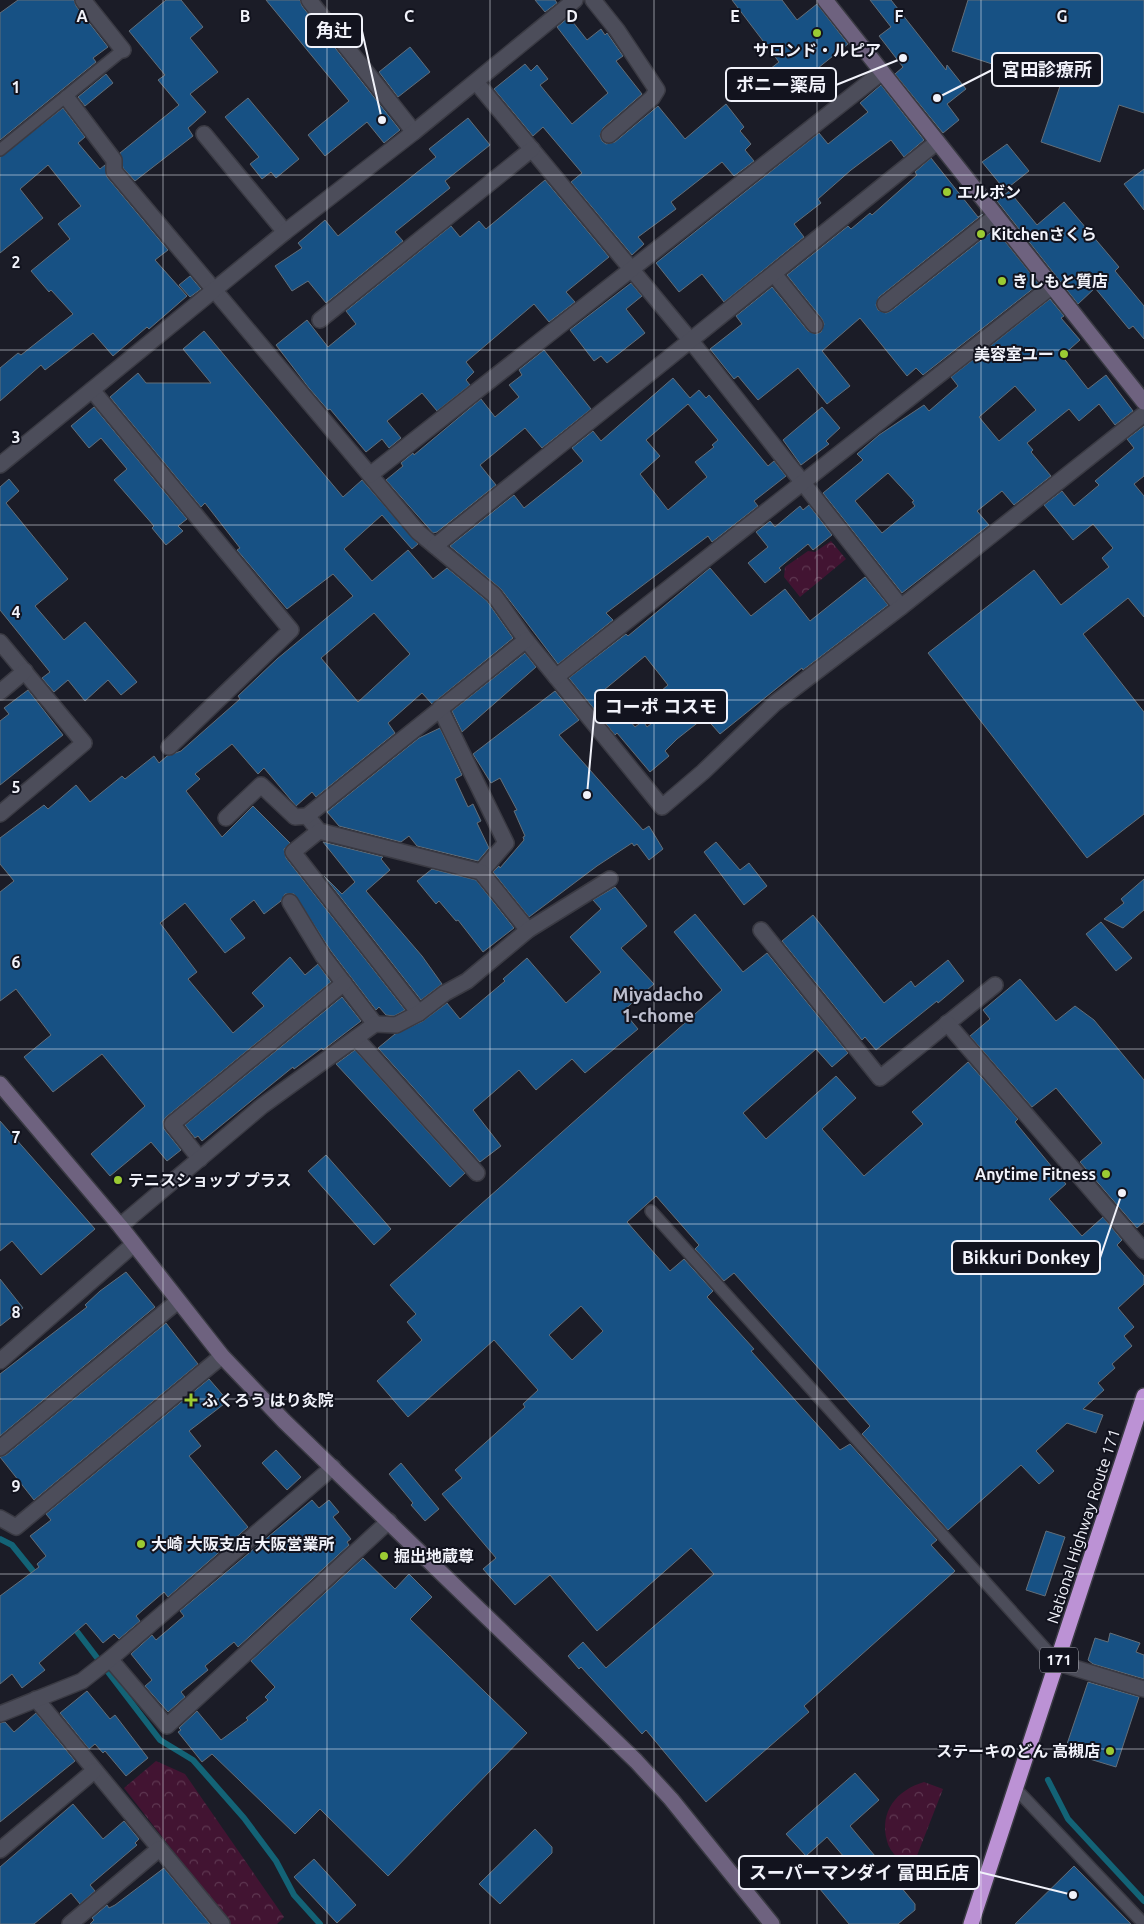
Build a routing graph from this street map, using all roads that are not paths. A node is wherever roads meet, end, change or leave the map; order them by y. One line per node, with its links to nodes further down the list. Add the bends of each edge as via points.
1 (83, 0): 6 (street)
2 (309, 0): 10 (street)
3 (575, 0): 8 (street)
4 (593, 0): 12 (street, via 657,90)
5 (825, 0): 7 (street)
6 (123, 50): 9 (lane)
7 (882, 72): 13 (street); 18 (street)
8 (476, 82): 10 (street); 14 (street)
9 (67, 98): 15 (lane); 21 (street, via 114,160 114,171)
10 (414, 132): 17 (street)
11 (204, 134): 17 (street)
12 (609, 135)
13 (937, 142): 16 (street); 19 (street)
14 (532, 149): 18 (street); 23 (street)
15 (0, 150)
16 (996, 216): 20 (street); 22 (street)
17 (285, 232): 21 (street)
18 (632, 270): 25 (street); 30 (street)
19 (774, 274): 24 (street); 25 (street)
20 (1052, 286): 27 (street); 31 (street)
21 (214, 291): 26 (street); 30 (street)
22 (885, 304)
23 (320, 320)
24 (815, 325)
25 (691, 341): 31 (street); 32 (street)
26 (92, 390): 29 (street); 40 (street, via 291,630)
27 (1144, 402)
28 (1144, 414): 33 (street)
29 (0, 465)
30 (370, 475): 32 (street, via 418,532)
31 (804, 484): 33 (street); 37 (street)
32 (436, 546): 34 (street, via 494,595)
33 (901, 607): 37 (street, via 775,703 662,807)
34 (526, 640): 37 (street); 39 (street)
35 (0, 642): 36 (street)
36 (25, 671): 38 (street); 41 (street, via 84,743)
37 (556, 677)
38 (0, 692)
39 (440, 708): 42 (street); 45 (street, via 506,844)
40 (169, 747)
41 (0, 814)
42 (307, 816): 43 (street, via 294,817 261,785); 44 (street)
43 (226, 818)
44 (319, 831): 45 (street); 52 (street, via 293,852)
45 (481, 872): 48 (street)
46 (610, 879): 48 (street)
47 (290, 902): 50 (street)
48 (528, 930): 52 (street, via 467,981)
49 (761, 930): 53 (street, via 880,1078)
50 (344, 983): 54 (street); 57 (street, via 172,1124)
51 (995, 985): 53 (street)
52 (419, 1012): 54 (street, via 396,1025)
53 (947, 1023): 62 (street)
54 (375, 1024): 55 (street)
55 (356, 1038): 57 (street, via 262,1106); 58 (street)
56 (0, 1084): 60 (street)
57 (200, 1159): 60 (street)
58 (477, 1173)
59 (650, 1211): 72 (lane)
60 (120, 1226): 61 (street)
61 (134, 1244): 63 (street); 65 (street)
62 (1144, 1251)
63 (178, 1301): 64 (street); 67 (street)
64 (222, 1356): 68 (street); 69 (street, via 16,1527)
65 (0, 1360)
66 (1144, 1396): 72 (highway, National Highway Route 171 / 171)
67 (0, 1448)
68 (333, 1467): 70 (street); 71 (street)
69 (0, 1518)
70 (388, 1521): 71 (street, via 167,1726); 82 (street, via 636,1761 671,1799)
71 (110, 1660): 74 (street, via 82,1681)
72 (1058, 1663): 73 (street); 77 (highway, National Highway Route 171 / 171)
73 (1144, 1689)
74 (36, 1699): 75 (street); 76 (street)
75 (0, 1714)
76 (94, 1771): 78 (street); 79 (street)
77 (1016, 1789): 83 (highway, National Highway Route 171 / 171); 84 (lane)
78 (0, 1850)
79 (159, 1850): 80 (street); 81 (street)
80 (70, 1924)
81 (222, 1924)
82 (772, 1924)
83 (971, 1924)
84 (1144, 1924)

